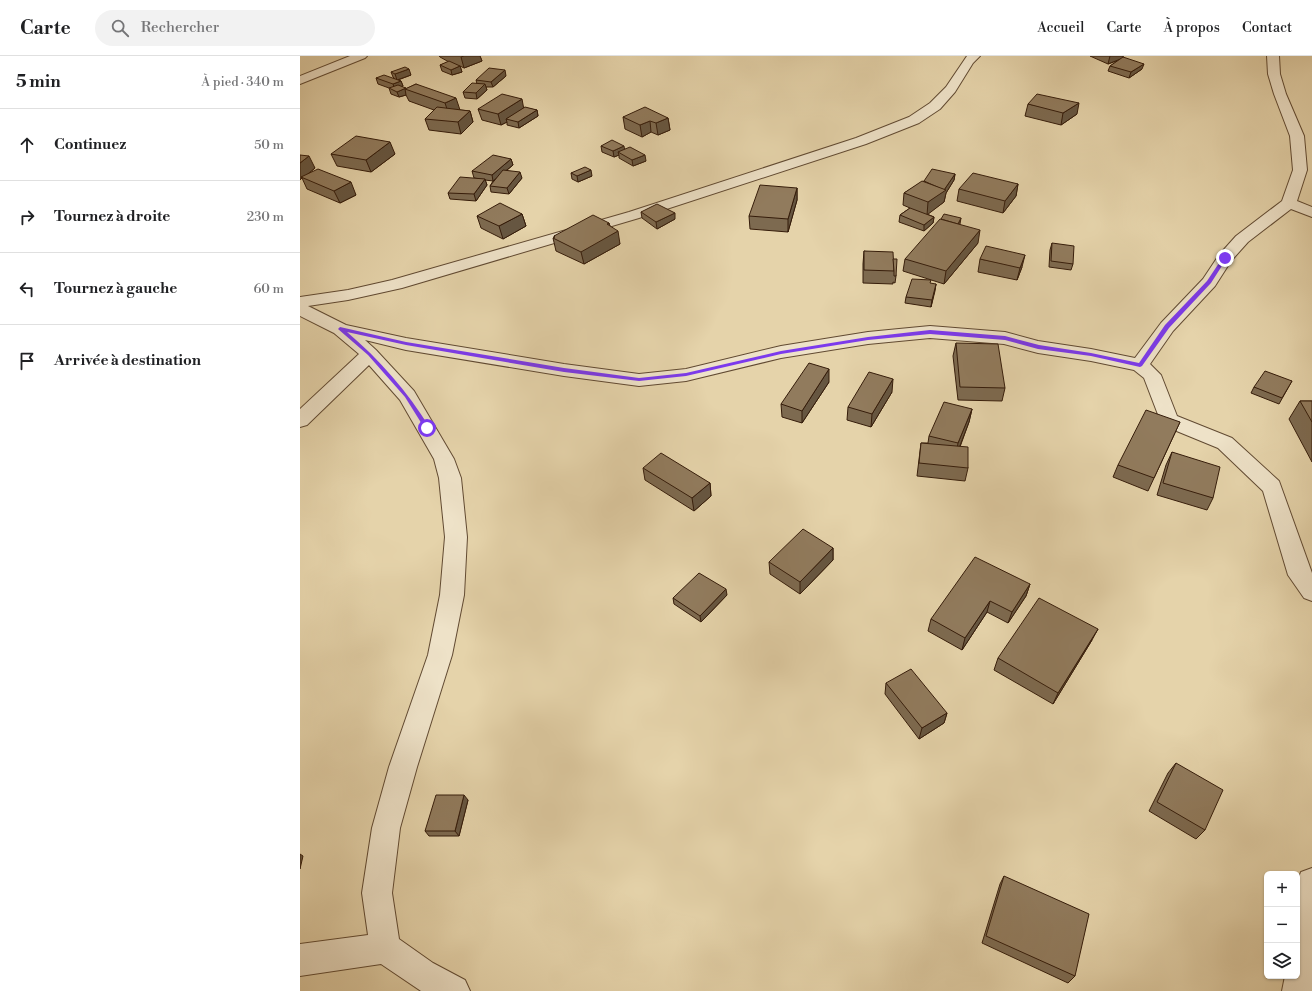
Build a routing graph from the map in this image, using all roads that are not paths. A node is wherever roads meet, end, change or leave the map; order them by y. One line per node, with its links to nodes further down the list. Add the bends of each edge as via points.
1 (361, 56): 4 (street)
2 (974, 56): 7 (street, via 968,61 951,89 935,106 914,120 861,141 634,215 396,284)
3 (1273, 56): 5 (street, via 1274,74 1297,136 1300,170)
4 (300, 80)
5 (1289, 203): 6 (street); 11 (street, via 1242,239 1209,282 1167,326)
6 (1312, 212)
7 (300, 302)
8 (300, 309): 9 (street)
9 (340, 329): 10 (street); 11 (street, via 406,344 639,380 686,375 797,350 868,338 930,332 1005,338 1038,347)
10 (370, 354): 12 (street); 15 (street, via 407,396 444,459 450,478 456,537 452,595 440,655 402,767 386,828 377,893)
11 (1140, 365): 13 (street, via 1152,375 1169,420 1225,443 1272,487 1300,575)
12 (300, 420)
13 (1312, 592)
14 (1312, 883): 17 (street, via 1308,903)
15 (385, 948): 16 (street); 18 (street, via 422,974)
16 (300, 960)
17 (1304, 981)
18 (454, 991)

